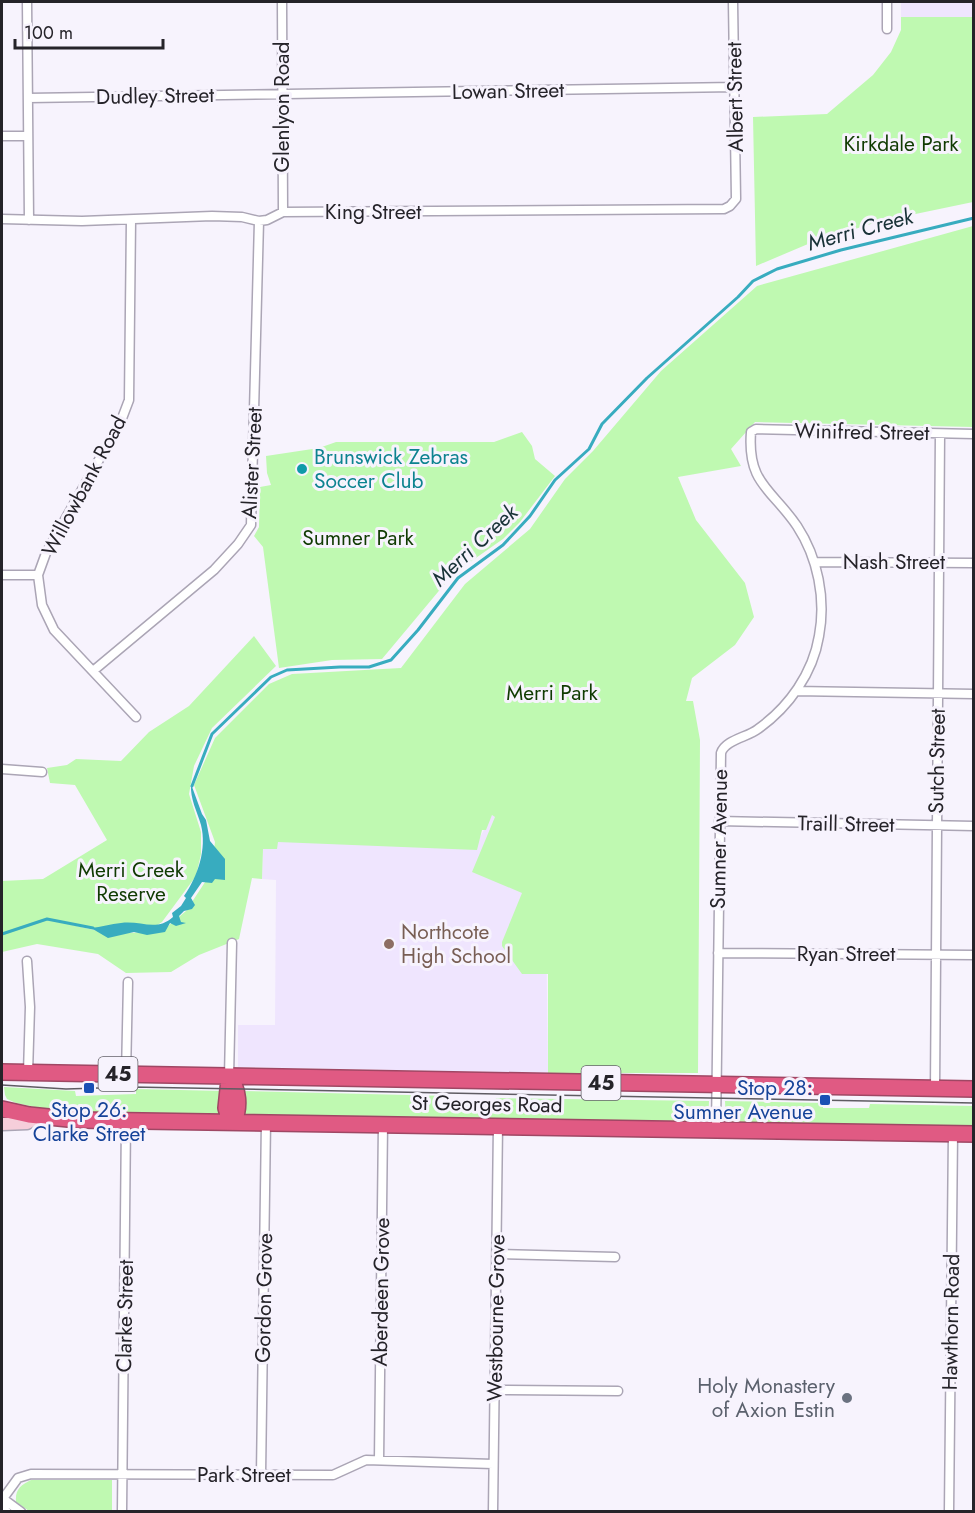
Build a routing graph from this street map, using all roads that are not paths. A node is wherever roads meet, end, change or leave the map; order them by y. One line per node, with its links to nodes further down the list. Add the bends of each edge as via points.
1 (27, 2): 8 (street)
2 (282, 2): 7 (street, Glenlyon Road)
3 (733, 2): 6 (street, Albert Street)
4 (887, 2): 5 (street)
5 (887, 29)
6 (735, 87): 7 (street, Lowan Street); 11 (street, Albert Street)
7 (282, 94): 8 (street, Dudley Street); 12 (street, Glenlyon Road)
8 (28, 98): 10 (street)
9 (2, 136): 10 (street)
10 (28, 136): 14 (street)
11 (736, 192): 12 (street, King Street, via 736,199 724,209)
12 (283, 212): 16 (street, King Street)
13 (2, 219): 14 (street, King Street)
14 (29, 220): 15 (street, King Street)
15 (131, 220): 16 (street, King Street, via 212,216); 24 (street, Willowbank Road, via 129,400 46,553)
16 (259, 221): 25 (street, Alister Street, via 251,525 214,570)
17 (751, 432): 18 (street, Winifred Street, via 756,429); 20 (street, Sumner Avenue, via 755,472 765,490 798,527)
18 (940, 434): 19 (street, Winifred Street); 21 (street, Sutch Street)
19 (974, 434)
20 (815, 562): 21 (street, Nash Street); 26 (street, Sumner Avenue, via 821,594 819,636 807,674)
21 (940, 562): 22 (street, Nash Street); 27 (street, Sutch Street)
22 (974, 562)
23 (2, 575): 24 (street)
24 (38, 575): 25 (street, Willowbank Road, via 42,605 54,630)
25 (93, 670): 29 (street, Willowbank Road)
26 (796, 691): 27 (street); 32 (street, Sumner Avenue, via 757,730 722,749)
27 (939, 693): 28 (street); 33 (street, Sutch Street)
28 (974, 693)
29 (136, 717)
30 (2, 769): 31 (street)
31 (42, 772)
32 (719, 821): 33 (street, Traill Street); 36 (street, Sumner Avenue)
33 (936, 825): 34 (street, Traill Street); 37 (street, Sutch Street)
34 (974, 826)
35 (232, 943): 44 (street)
36 (718, 953): 37 (street, Ryan Street); 45 (street, Sumner Avenue)
37 (934, 954): 38 (street, Ryan Street); 46 (street, Sutch Street)
38 (974, 955)
39 (27, 961): 41 (street)
40 (128, 982): 43 (street)
41 (28, 1072): 42 (highway, St Georges Road / 45); 43 (highway, St Georges Road / 45)
42 (3, 1074)
43 (126, 1075): 44 (highway, St Georges Road / 45)
44 (229, 1077): 45 (highway, St Georges Road / 45); 50 (highway, via 226,1108)
45 (717, 1085): 46 (highway, St Georges Road / 45); 54 (street, Sumner Avenue)
46 (935, 1089): 47 (highway, St Georges Road / 45)
47 (974, 1089)
48 (2, 1112): 49 (highway, St Georges Road / 45)
49 (126, 1121): 50 (highway, St Georges Road / 45); 63 (street, Clarke Street)
50 (232, 1121): 51 (highway, St Georges Road / 45)
51 (266, 1121): 52 (highway, St Georges Road / 45); 64 (street, Gordon Grove)
52 (383, 1123): 53 (highway, St Georges Road / 45); 61 (street, Aberdeen Grove)
53 (498, 1125): 54 (highway, St Georges Road / 45); 57 (street, Westbourne Grove)
54 (716, 1129): 55 (highway, St Georges Road / 45)
55 (953, 1133): 56 (highway, St Georges Road / 45); 70 (street, Hawthorn Road)
56 (974, 1134)
57 (497, 1254): 58 (street); 59 (street, Westbourne Grove)
58 (615, 1257)
59 (495, 1390): 60 (street); 62 (street, Westbourne Grove)
60 (618, 1391)
61 (379, 1460): 62 (street, Park Street); 64 (street, Park Street, via 366,1460 333,1475)
62 (493, 1464): 69 (street, Westbourne Grove)
63 (123, 1474): 64 (street, Park Street); 65 (street, Park Street, via 26,1474 18,1478); 68 (street, Clarke Street)
64 (261, 1474)
65 (2, 1501): 66 (street); 67 (street)
66 (7, 1512)
67 (21, 1512)
68 (122, 1512)
69 (493, 1512)
70 (949, 1512)

